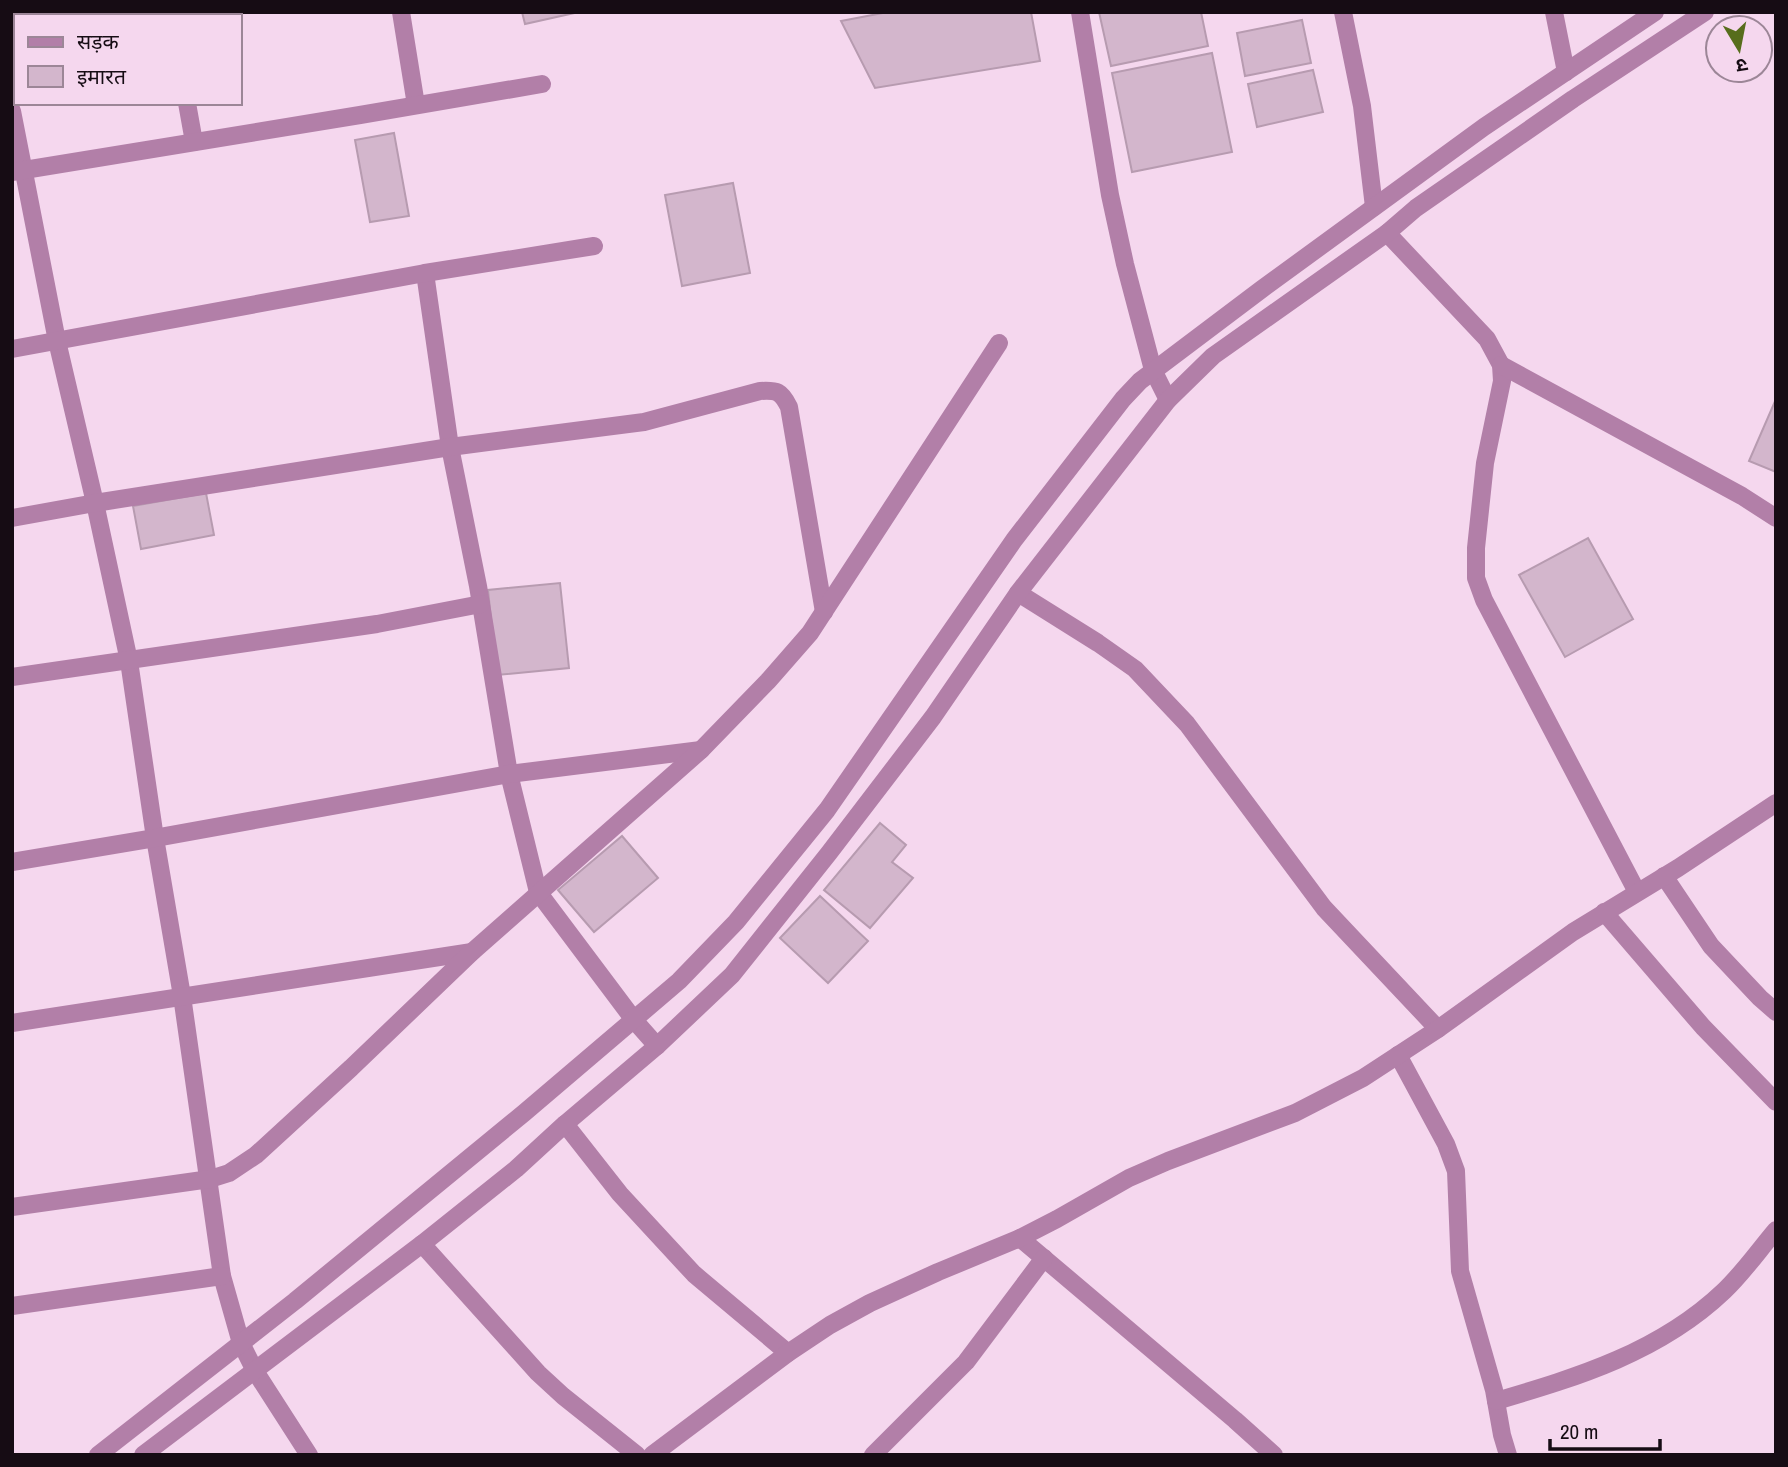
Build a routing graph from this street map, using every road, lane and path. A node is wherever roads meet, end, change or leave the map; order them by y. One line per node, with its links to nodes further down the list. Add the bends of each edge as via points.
1 (401, 12): 10 (street)
2 (1080, 12): 22 (street, via 1110,195)
3 (1343, 12): 14 (street, via 1362,106)
4 (1555, 12): 7 (street)
5 (1655, 12): 7 (street)
6 (1705, 12): 15 (street, via 1471,169)
7 (1566, 72): 14 (street)
8 (542, 84): 10 (street)
9 (187, 105): 12 (street)
10 (416, 105): 12 (street)
11 (12, 111): 13 (street)
12 (194, 142): 13 (street)
13 (18, 171): 18 (street)
14 (1374, 207): 22 (street)
15 (1387, 233): 21 (street, via 1488,339); 23 (street, via 1213,356)
16 (594, 246): 17 (street)
17 (425, 273): 18 (street); 24 (street)
18 (57, 341): 20 (street); 25 (street)
19 (999, 343): 30 (street)
20 (12, 349)
21 (1502, 365): 27 (street); 40 (street, via 1485,463 1476,578)
22 (1153, 370): 23 (street); 45 (street, via 1123,399 1014,540 827,810 785,863 736,922)
23 (1168, 400): 28 (street)
24 (450, 447): 25 (street); 29 (street); 30 (street, via 645,422 774,390 784,396 789,407)
25 (95, 503): 26 (street); 31 (street)
26 (12, 518)
27 (1776, 518)
28 (1018, 593): 47 (street, via 1135,669 1187,724 1324,908); 48 (street, via 933,718 732,975)
29 (481, 604): 31 (street); 34 (street)
30 (824, 612): 33 (street, via 768,681)
31 (129, 661): 32 (street); 36 (street)
32 (12, 677)
33 (701, 750): 34 (street); 39 (street)
34 (509, 774): 36 (street); 39 (street)
35 (1776, 803): 38 (street)
36 (156, 838): 37 (street); 43 (street)
37 (12, 862)
38 (1664, 876): 40 (street); 44 (street, via 1711,946)
39 (538, 892): 42 (street); 45 (street)
40 (1637, 892): 41 (street)
41 (1604, 912): 47 (street); 50 (street, via 1703,1027)
42 (472, 952): 43 (street); 52 (street, via 256,1155)
43 (182, 996): 46 (street); 52 (street)
44 (1776, 1012)
45 (634, 1020): 48 (street); 60 (street)
46 (12, 1023)
47 (1438, 1029): 49 (street)
48 (657, 1046): 51 (street)
49 (1398, 1055): 55 (street, via 1322,1101 1129,1178); 63 (street, via 1456,1171 1460,1271)
50 (1776, 1102)
51 (565, 1124): 56 (street); 61 (street, via 620,1194 694,1274)
52 (210, 1180): 53 (street); 58 (street)
53 (12, 1207)
54 (1776, 1230): 63 (street, via 1727,1289 1649,1346 1560,1382)
55 (1020, 1238): 57 (street); 61 (street, via 870,1303)
56 (422, 1244): 62 (street); 67 (street, via 538,1373)
57 (1044, 1258): 69 (street, via 966,1362); 70 (street)
58 (222, 1276): 59 (street); 60 (street)
59 (12, 1306)
60 (241, 1343): 62 (street); 64 (street)
61 (788, 1353): 68 (street)
62 (256, 1371): 65 (street); 66 (street)
63 (1496, 1401): 71 (street)
64 (98, 1455)
65 (143, 1455)
66 (309, 1455)
67 (637, 1455)
68 (652, 1455)
69 (873, 1455)
70 (1274, 1455)
71 (1508, 1455)

